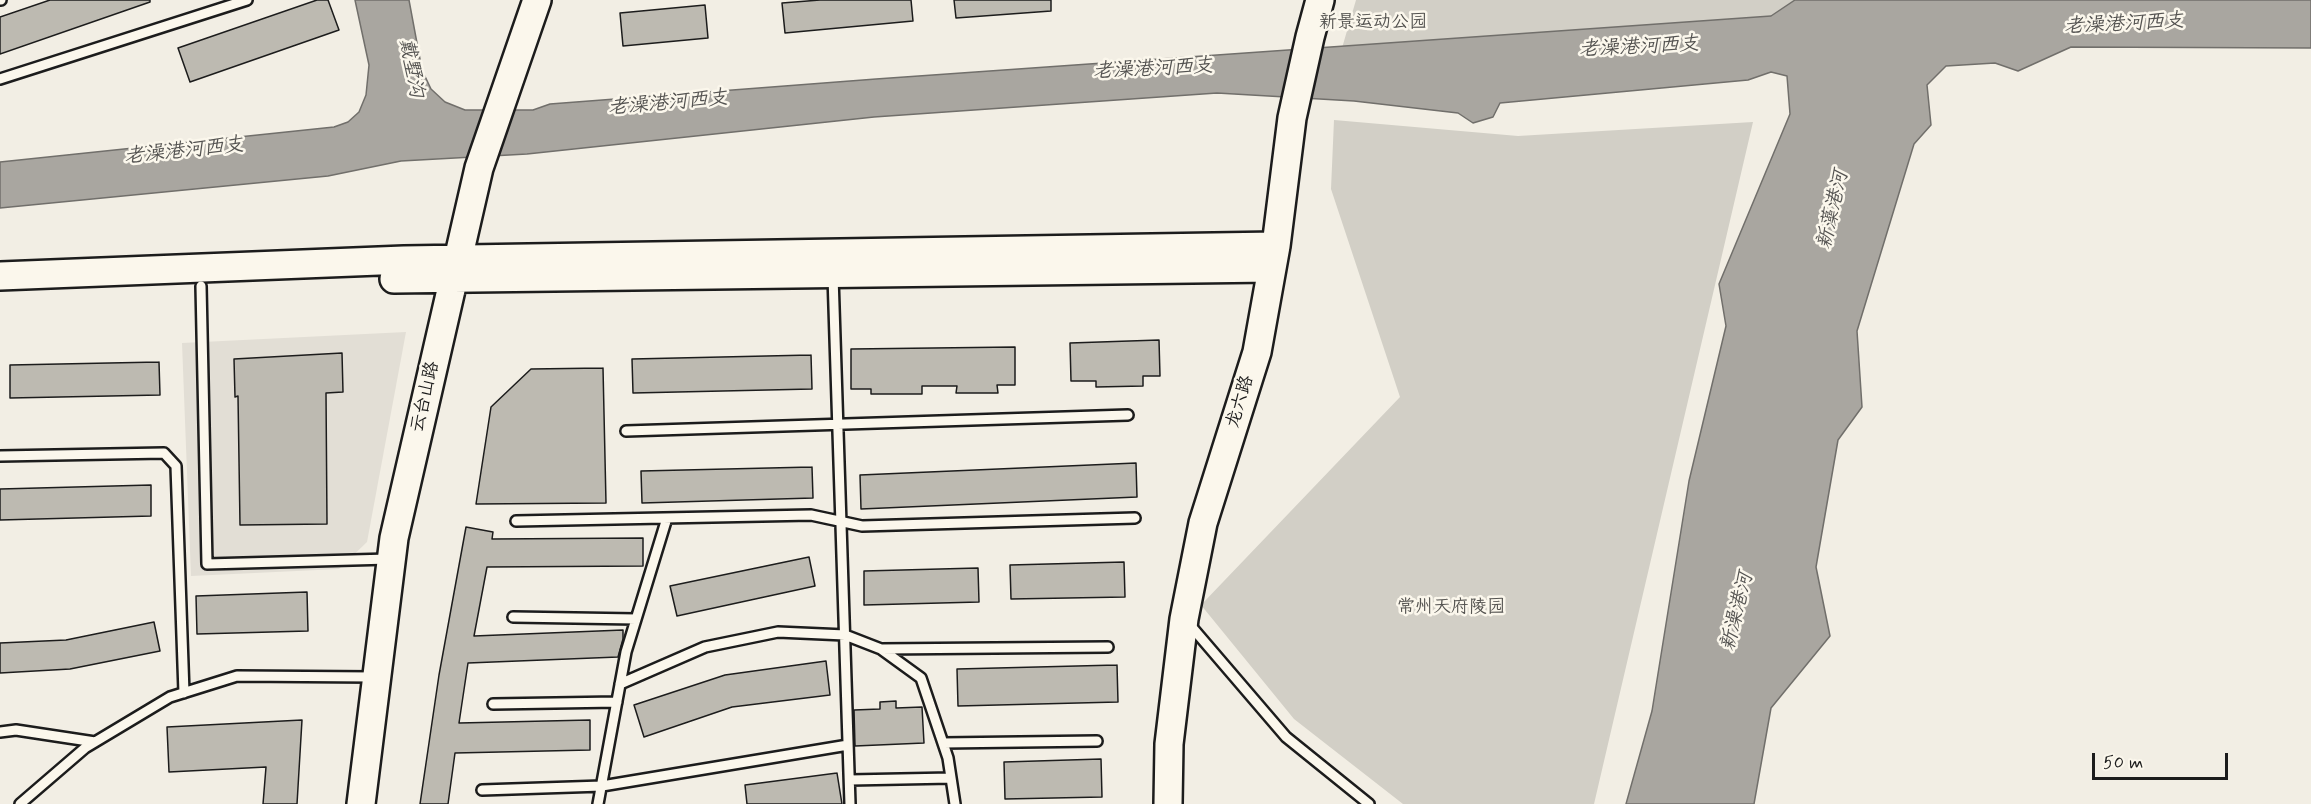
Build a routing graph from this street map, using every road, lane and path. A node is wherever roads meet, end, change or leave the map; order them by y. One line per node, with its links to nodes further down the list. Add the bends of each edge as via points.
1 (247, 0): 4 (lane)
2 (537, 0): 6 (street, 云台山路, via 479,168)
3 (1320, 0): 5 (street, 龙六路, via 1292,117)
4 (0, 80)
5 (1274, 257): 6 (street); 7 (street); 22 (street, 龙六路, via 1257,352 1203,523)
6 (454, 269): 7 (street); 8 (street); 9 (street); 19 (street, 云台山路)
7 (832, 273): 12 (lane)
8 (0, 276)
9 (201, 286): 10 (street); 19 (lane, via 207,564)
10 (0, 293)
11 (1128, 415): 12 (lane)
12 (837, 424): 13 (lane); 18 (lane)
13 (626, 431)
14 (0, 456): 28 (lane, via 164,453 176,466)
15 (667, 518): 17 (lane); 18 (lane, via 811,515); 21 (lane)
16 (1135, 519): 18 (lane, via 862,526)
17 (516, 520)
18 (841, 522): 23 (lane)
19 (392, 558): 26 (street, 云台山路)
20 (513, 617): 21 (lane)
21 (636, 619): 27 (lane)
22 (1184, 619): 45 (street, 龙六路, via 1169,744); 46 (lane, via 1286,737)
23 (845, 635): 25 (lane); 27 (lane, via 778,632 705,647); 35 (lane)
24 (1107, 647): 25 (lane)
25 (881, 649): 34 (lane, via 921,678)
26 (376, 677): 28 (lane, via 237,676); 41 (street, 云台山路)
27 (620, 684): 29 (lane)
28 (184, 693): 33 (lane, via 170,697)
29 (617, 702): 30 (lane); 38 (lane)
30 (493, 704)
31 (0, 732): 33 (lane, via 16,730)
32 (1097, 741): 34 (lane)
33 (95, 742): 40 (lane)
34 (943, 743): 36 (lane)
35 (848, 745): 37 (lane); 38 (lane)
36 (951, 778): 37 (lane); 44 (lane)
37 (850, 780): 43 (lane)
38 (602, 786): 39 (lane); 42 (lane)
39 (482, 790)
40 (20, 804)
41 (361, 804)
42 (598, 804)
43 (850, 804)
44 (955, 804)
45 (1168, 804)
46 (1369, 804)

